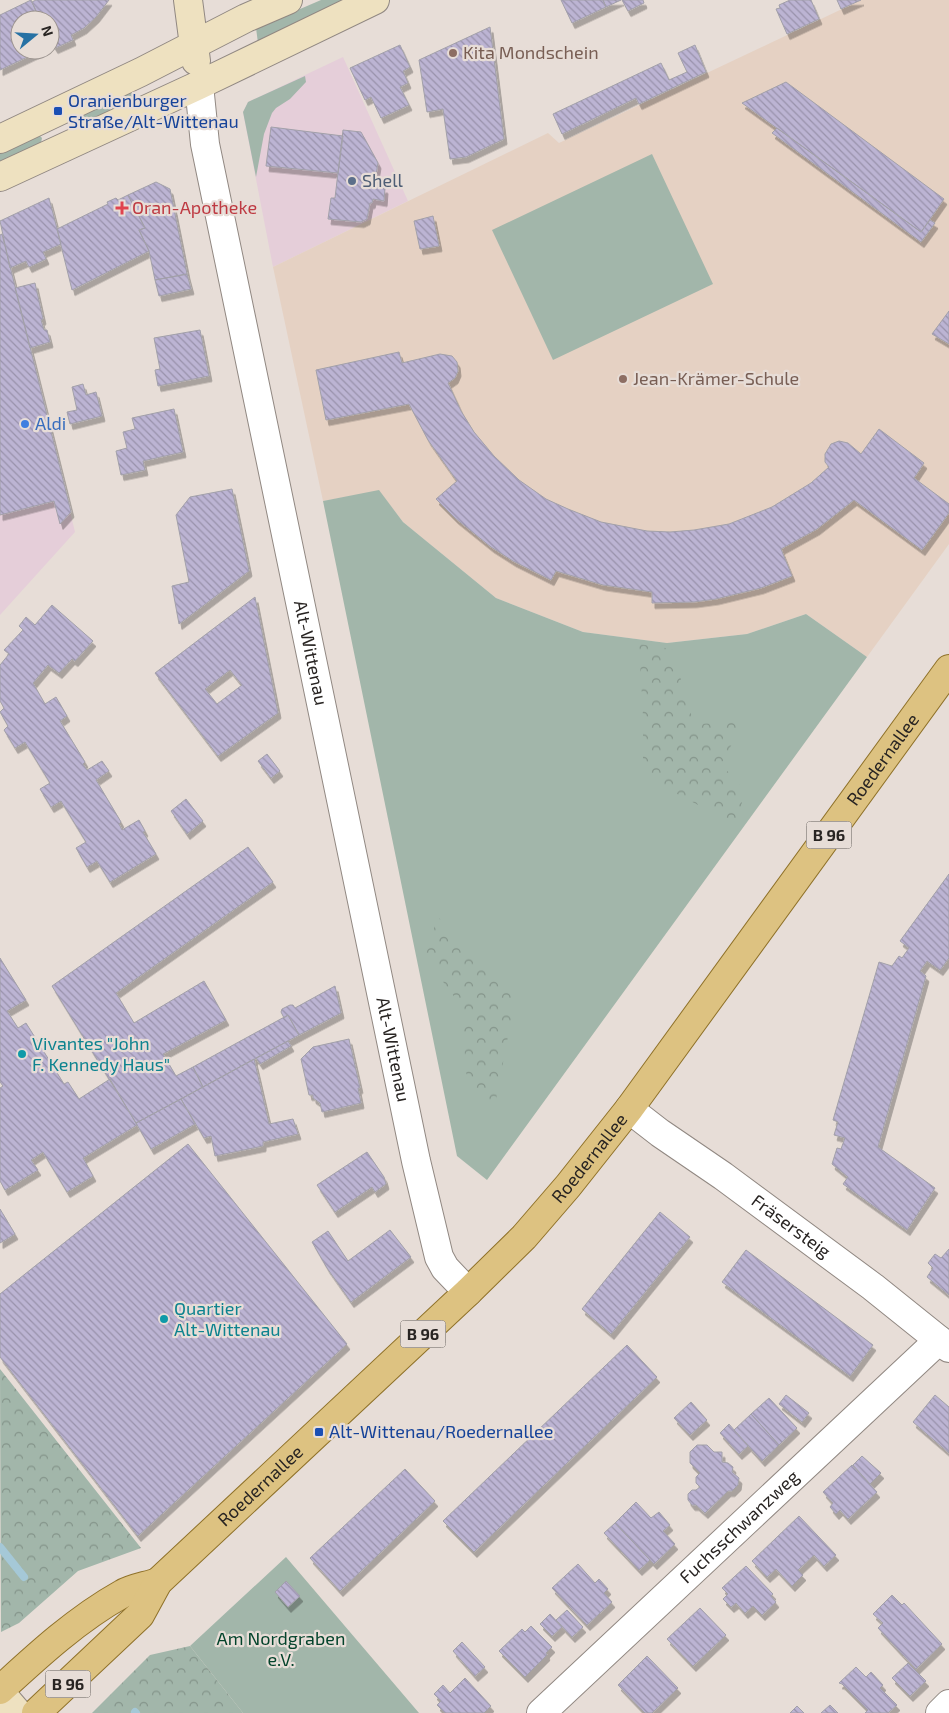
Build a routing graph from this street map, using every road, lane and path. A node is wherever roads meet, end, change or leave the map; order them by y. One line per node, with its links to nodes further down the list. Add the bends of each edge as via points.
1 (188, 0): 4 (main road, Alt-Wittenau)
2 (288, 0): 4 (main road)
3 (375, 0): 5 (main road)
4 (194, 45): 5 (main road, Alt-Wittenau); 6 (main road)
5 (199, 85): 7 (main road); 10 (street, Alt-Wittenau, via 205,144 416,1161 439,1257)
6 (0, 139)
7 (0, 177)
8 (949, 669): 9 (main road, Roedernallee / B 96)
9 (629, 1109): 10 (main road, Roedernallee / B 96, via 568,1186); 11 (street, Fräsersteig, via 865,1281)
10 (468, 1292): 12 (main road, Roedernallee / B 96)
11 (944, 1344): 17 (street, Fuchsschwanzweg)
12 (158, 1582): 13 (main road, Roedernallee / B 96, via 123,1594 75,1626); 16 (main road, Roedernallee / B 96, via 140,1615)
13 (0, 1691): 15 (main road)
14 (949, 1704): 18 (street)
15 (18, 1713)
16 (36, 1713)
17 (541, 1713)
18 (940, 1713)

